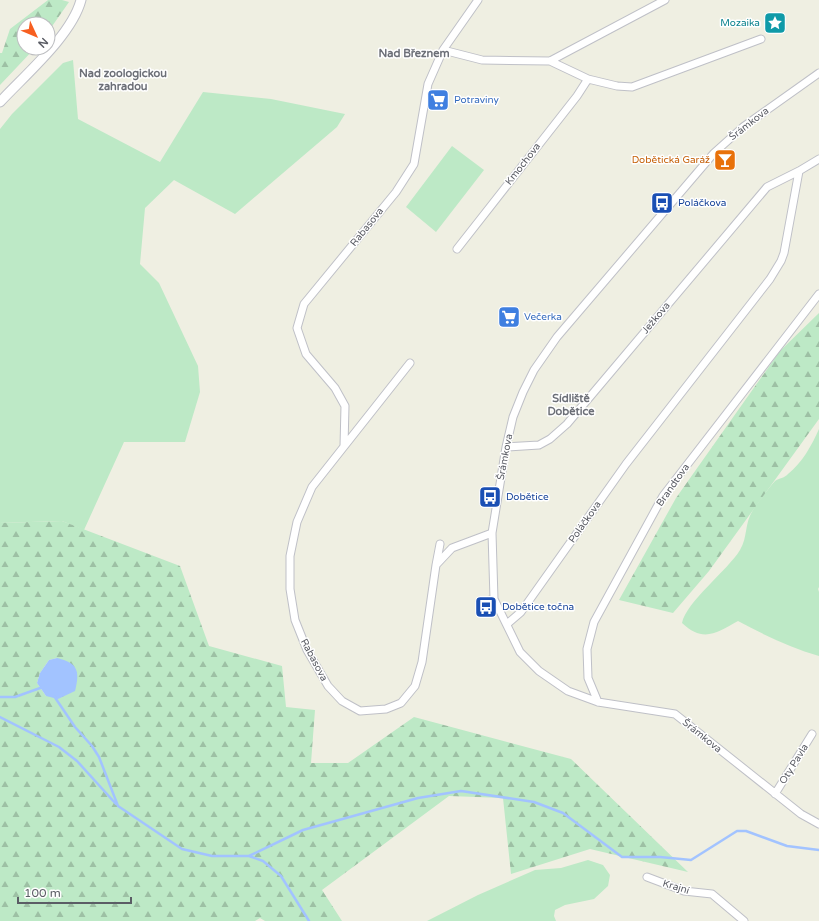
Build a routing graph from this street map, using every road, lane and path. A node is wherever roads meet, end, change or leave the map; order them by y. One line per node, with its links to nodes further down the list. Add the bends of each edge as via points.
1 (81, 0): 9 (street, via 62,36)
2 (478, 0): 5 (street, Rabasova)
3 (665, 0): 6 (street)
4 (761, 39): 8 (street, via 632,87)
5 (443, 50): 6 (street, via 482,60); 15 (street, Rabasova, via 428,84 414,164 396,192 304,304 297,328 306,354 335,388 345,406)
6 (550, 60): 8 (street)
7 (819, 73): 16 (street, Šrámkova, via 743,127 714,153 566,327 534,370 513,417)
8 (588, 79): 12 (street, Kmochova)
9 (0, 102)
10 (819, 159): 11 (street)
11 (799, 171): 16 (street, Ježkova, via 767,187 567,424 539,445); 22 (street, Poláčkova, via 788,236 781,261 770,279 626,464 521,612)
12 (457, 248)
13 (819, 294): 23 (street, Brandtova, via 663,496 597,616 587,649 588,678)
14 (410, 363): 15 (street, Rabasova)
15 (344, 446): 19 (street, Rabasova, via 312,487 297,522 290,556 290,588 295,620 307,650 328,686 342,701 360,711 386,709 401,703 415,686 422,662)
16 (506, 447): 17 (street, Šrámkova)
17 (492, 533): 19 (street, via 452,548); 20 (street, Šrámkova)
18 (440, 544): 19 (street, Rabasova)
19 (436, 565)
20 (494, 599): 21 (street); 22 (street, Šrámkova)
21 (482, 602)
22 (507, 624): 23 (street, Šrámkova, via 520,652 539,672 568,691)
23 (598, 702): 25 (street, Šrámkova, via 675,714)
24 (812, 734): 25 (street, Oty Pavla)
25 (775, 794): 26 (street, Šrámkova)
26 (819, 824)
27 (647, 877): 28 (street, Krajní, via 684,891 712,894)
28 (744, 921)

